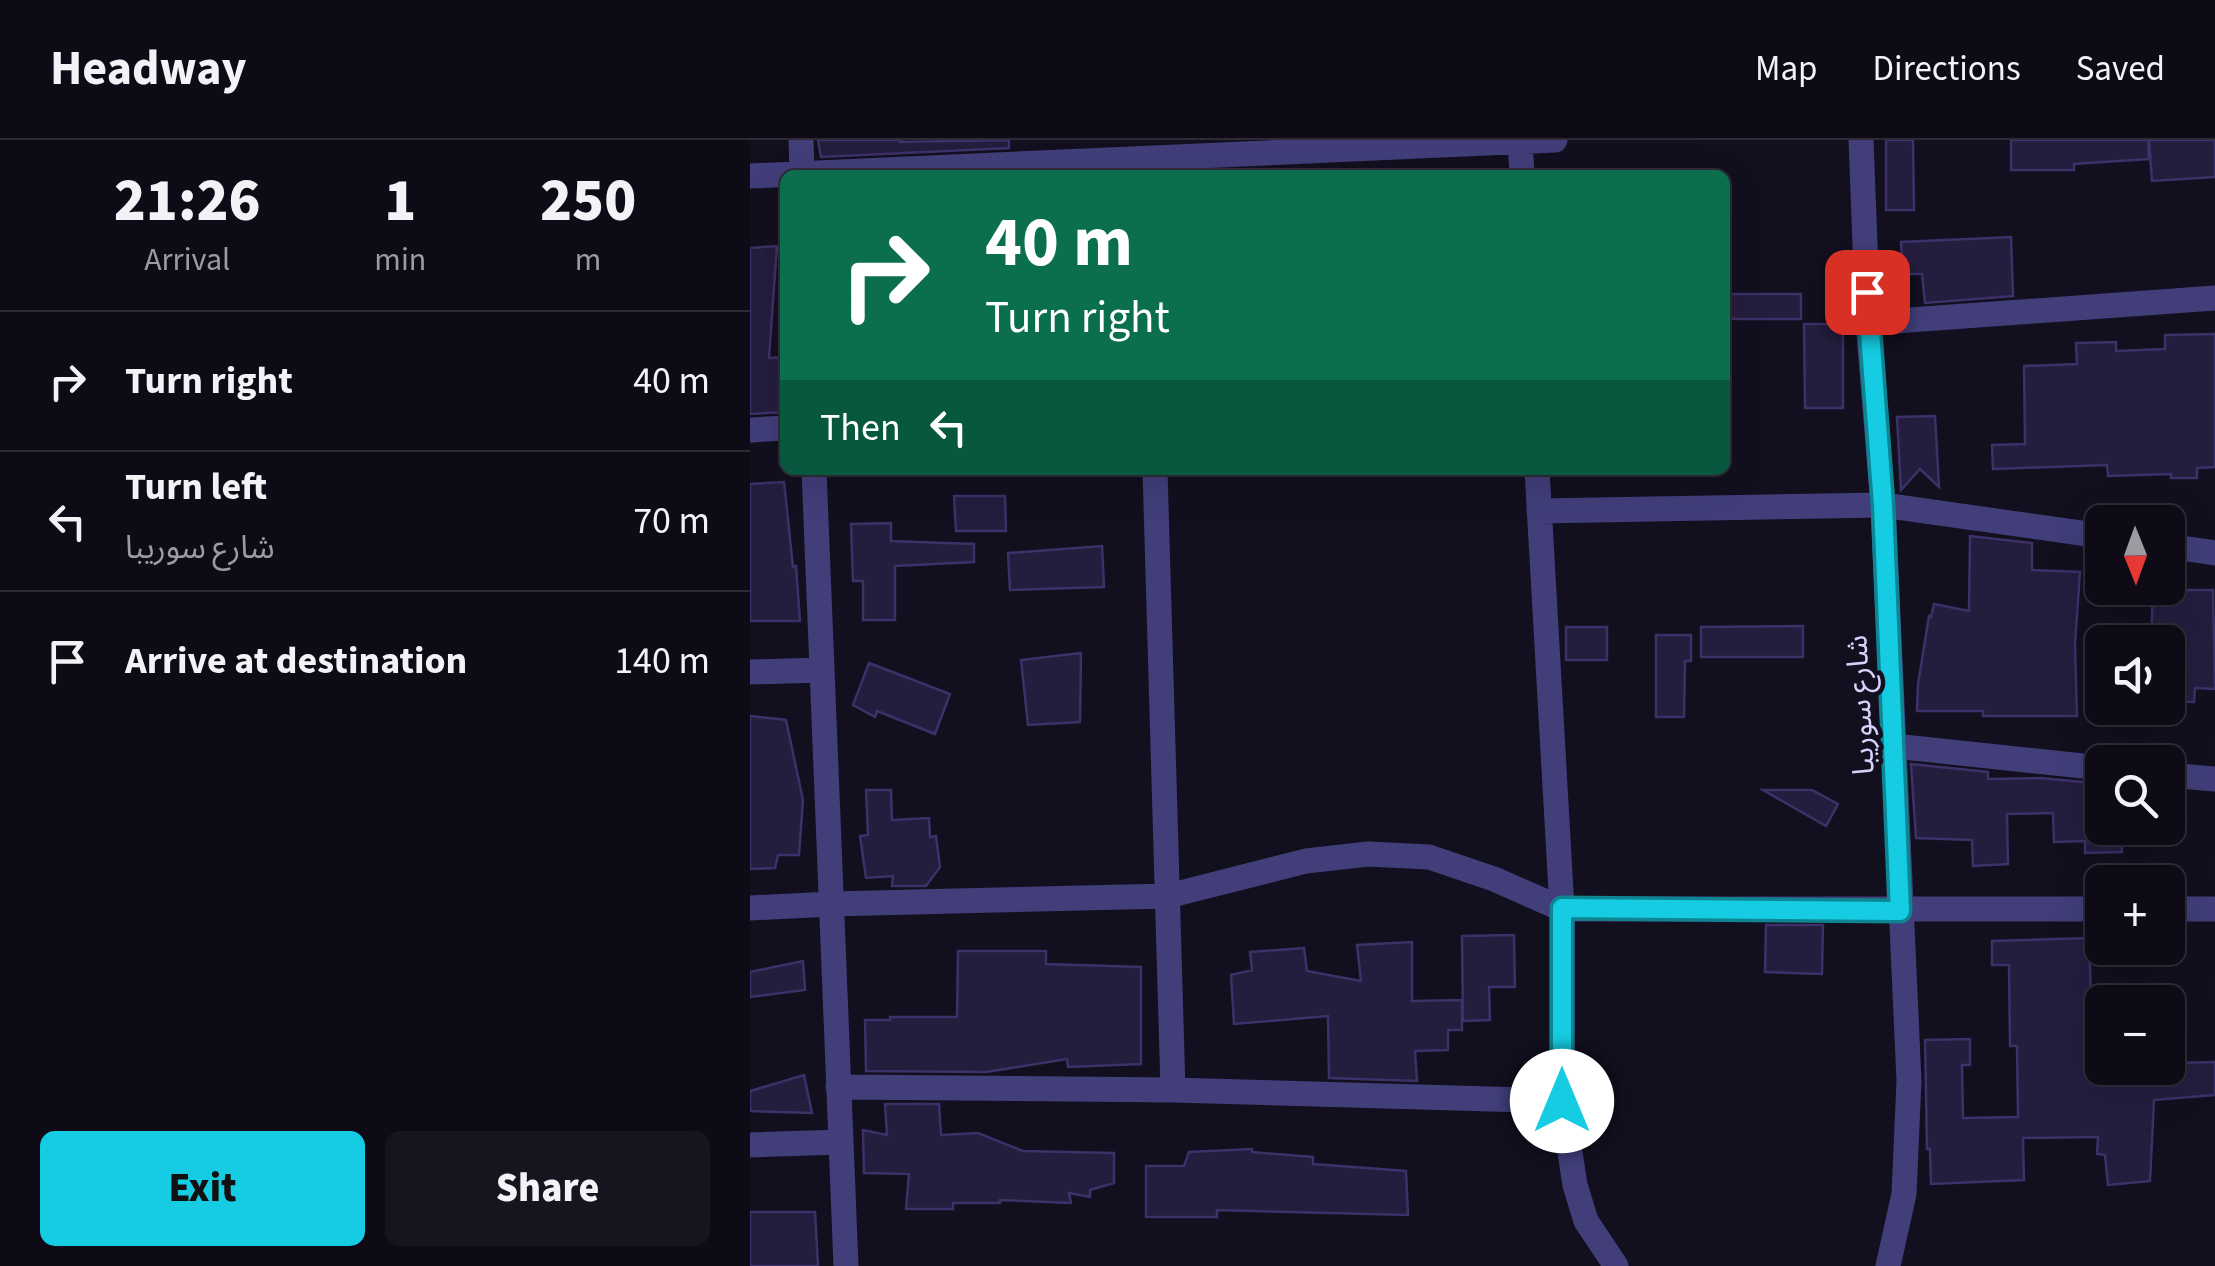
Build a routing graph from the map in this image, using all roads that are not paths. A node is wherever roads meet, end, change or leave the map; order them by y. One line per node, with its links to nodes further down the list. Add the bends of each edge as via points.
1 (801, 140): 8 (street)
2 (1554, 140): 4 (street)
3 (1861, 140): 14 (street, شارع سوريبا)
4 (1520, 141): 5 (street); 10 (street)
5 (1273, 147): 7 (street)
6 (1040, 152): 7 (street); 9 (street)
7 (1146, 167)
8 (802, 170)
9 (854, 170)
10 (1522, 170)
11 (780, 175): 12 (street)
12 (750, 176)
13 (2215, 298): 14 (street)
14 (1868, 324): 20 (street, شارع سوريبا)
15 (780, 428): 16 (street)
16 (750, 430)
17 (814, 475): 25 (street)
18 (1155, 475): 31 (street)
19 (1537, 475): 21 (street)
20 (1883, 505): 21 (street); 22 (street); 27 (street, شارع سوريبا)
21 (1539, 511): 34 (street)
22 (2085, 534)
23 (2185, 548): 24 (street)
24 (2215, 552)
25 (822, 670): 26 (street); 32 (street)
26 (750, 672)
27 (1894, 746): 28 (street); 38 (street, شارع سوريبا)
28 (2085, 766)
29 (2185, 776): 30 (street)
30 (2215, 778)
31 (1168, 896): 32 (street); 34 (street, via 1306,861 1368,854 1428,856); 40 (street)
32 (831, 904): 33 (street); 39 (street)
33 (750, 908)
34 (1562, 908): 38 (street); 41 (street)
35 (2215, 908): 37 (street)
36 (2085, 909): 38 (street)
37 (2185, 909)
38 (1900, 911): 46 (street, شارع سوريبا, via 1907,1148)
39 (838, 1086): 40 (street); 42 (street)
40 (1174, 1090): 41 (street)
41 (1562, 1101): 45 (street, via 1586,1221)
42 (841, 1142): 43 (street); 44 (street)
43 (750, 1146)
44 (846, 1266)
45 (1616, 1266)
46 (1888, 1266)

